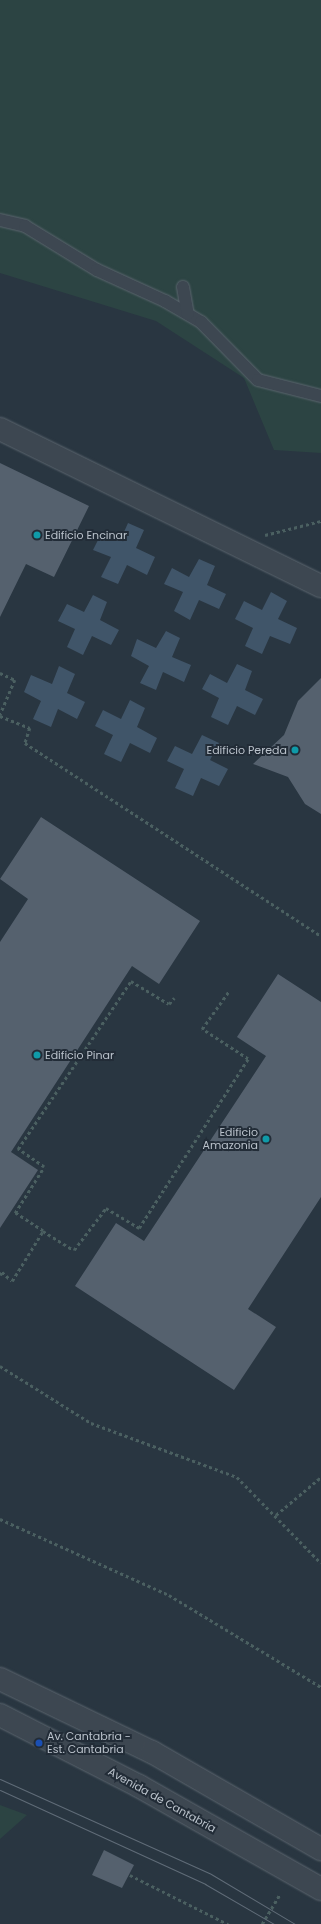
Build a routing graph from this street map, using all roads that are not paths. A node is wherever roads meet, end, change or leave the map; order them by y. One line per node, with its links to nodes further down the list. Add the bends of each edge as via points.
1 (0, 220): 3 (lane, via 25,226 97,270)
2 (183, 287): 3 (lane)
3 (188, 314): 4 (lane, via 201,322 258,380)
4 (321, 396)
5 (0, 429): 6 (street)
6 (321, 586)
7 (0, 1679): 9 (street, via 152,1752)
8 (0, 1715): 10 (street, Avenida de Cantabria, via 139,1786)
9 (321, 1849)
10 (321, 1889)

